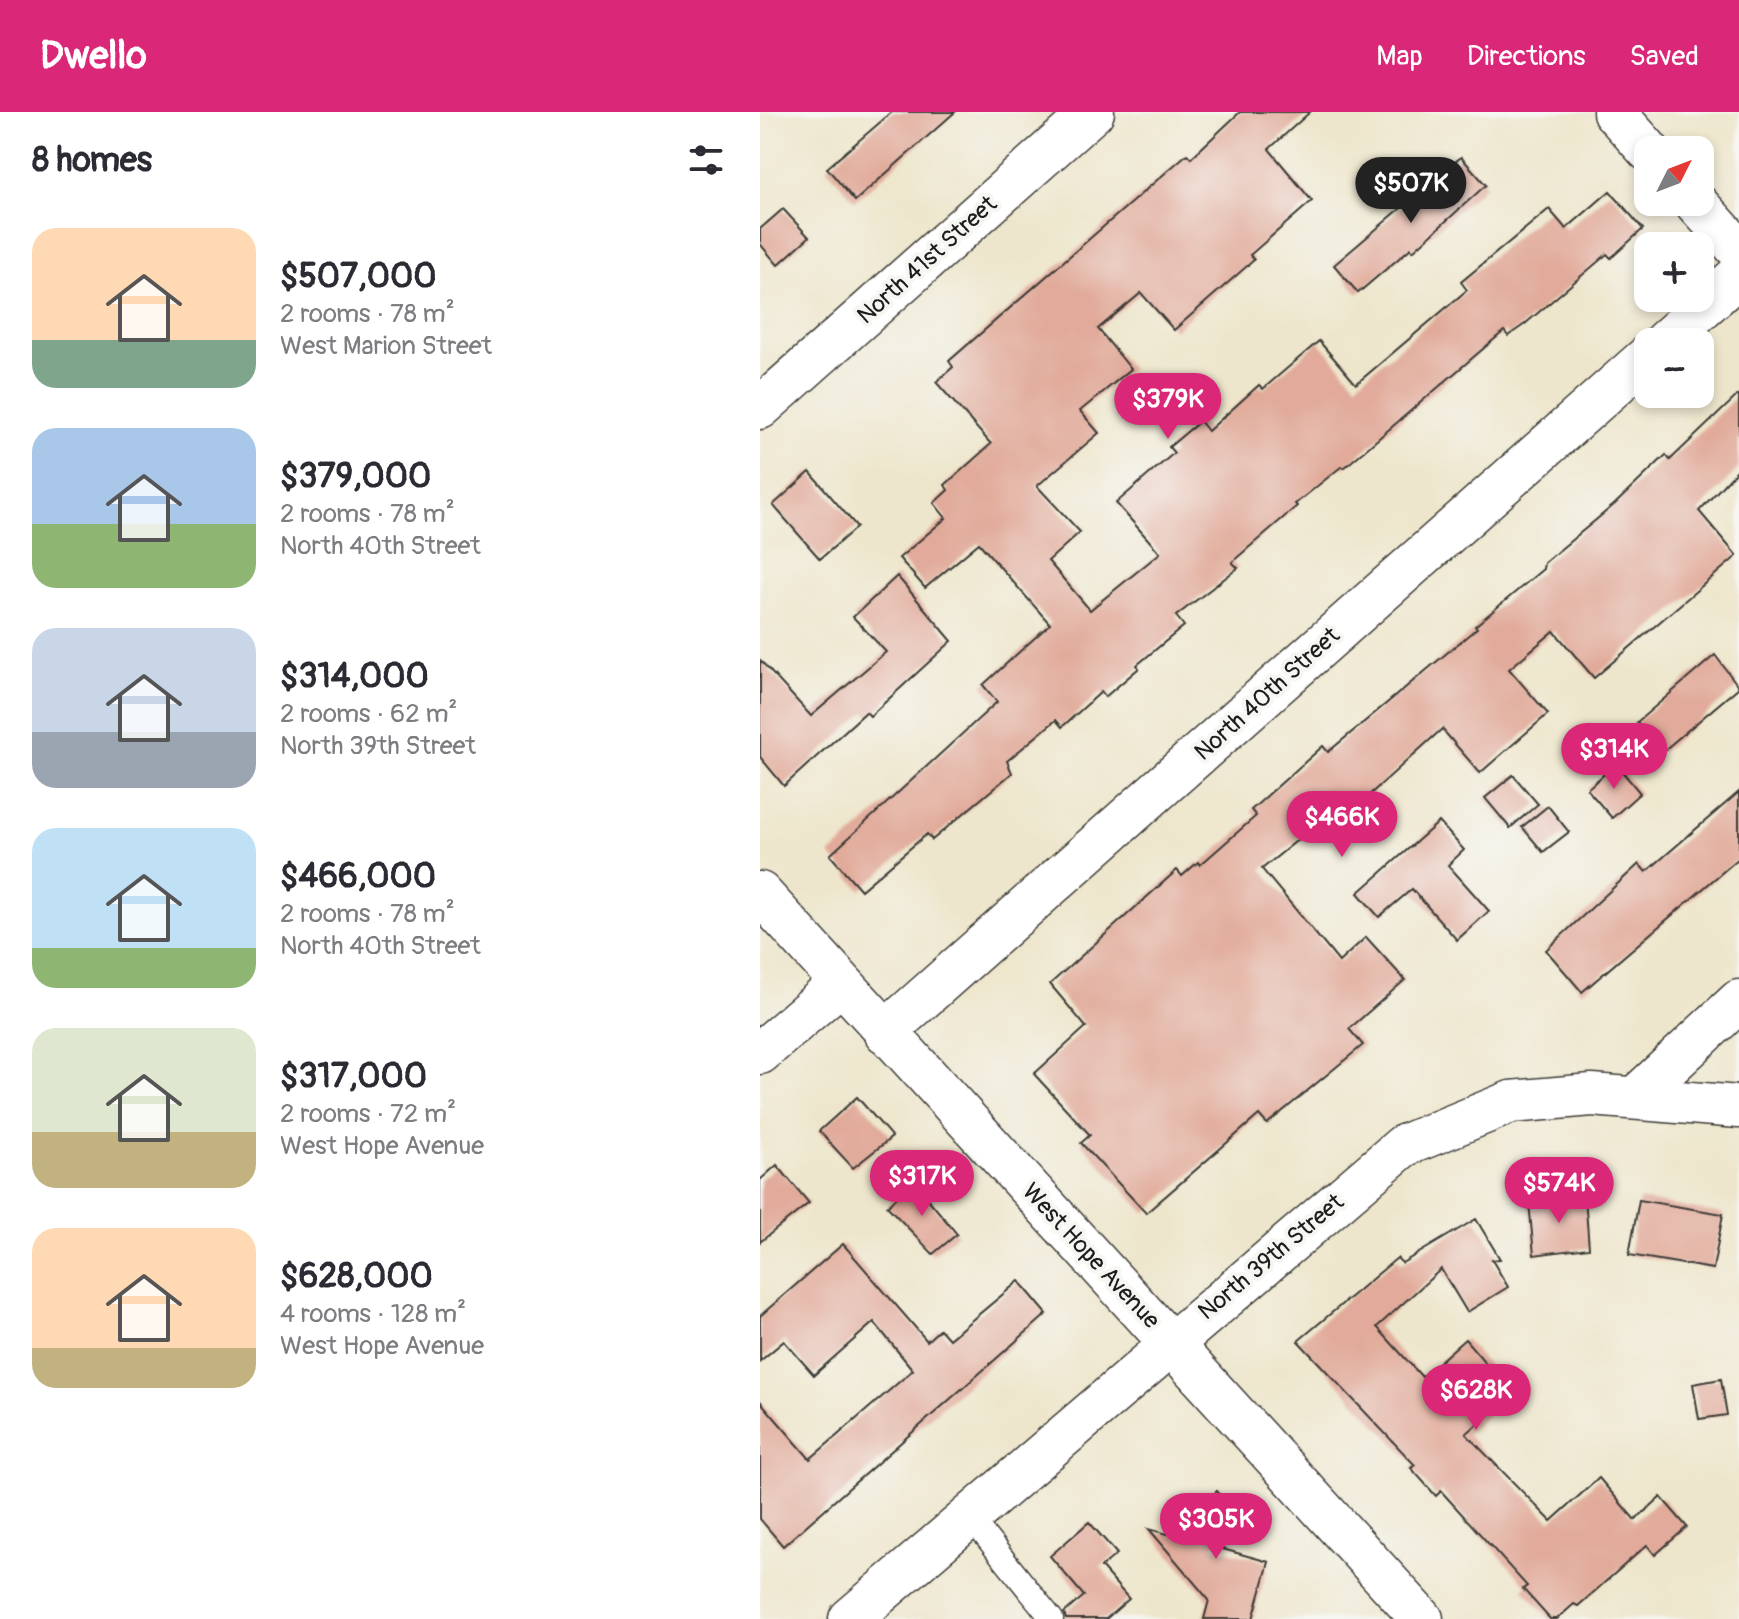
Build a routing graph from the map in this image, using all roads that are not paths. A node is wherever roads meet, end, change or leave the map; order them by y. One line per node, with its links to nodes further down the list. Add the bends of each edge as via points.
1 (1093, 112): 9 (street, North 41st Street)
2 (1614, 112): 3 (street)
3 (1635, 136)
4 (1708, 216): 5 (street)
5 (1739, 250)
6 (1739, 275): 7 (street)
7 (1680, 328)
8 (1634, 368): 13 (street, North 40th Street)
9 (760, 408)
10 (760, 893): 11 (street, West Hope Avenue)
11 (840, 984): 13 (street, West Hope Avenue); 14 (street)
12 (1739, 1001): 15 (street)
13 (885, 1032): 17 (street, West Hope Avenue)
14 (760, 1053)
15 (1636, 1097): 16 (street, North 39th Street); 17 (street, North 39th Street, via 1511,1102 1403,1146)
16 (1739, 1107)
17 (1171, 1342): 18 (street, North 39th Street); 19 (street, West Hope Avenue)
18 (969, 1516): 20 (street, North 39th Street); 21 (lane)
19 (1387, 1603): 22 (street, West Hope Avenue)
20 (850, 1619)
21 (1052, 1619)
22 (1422, 1619)

